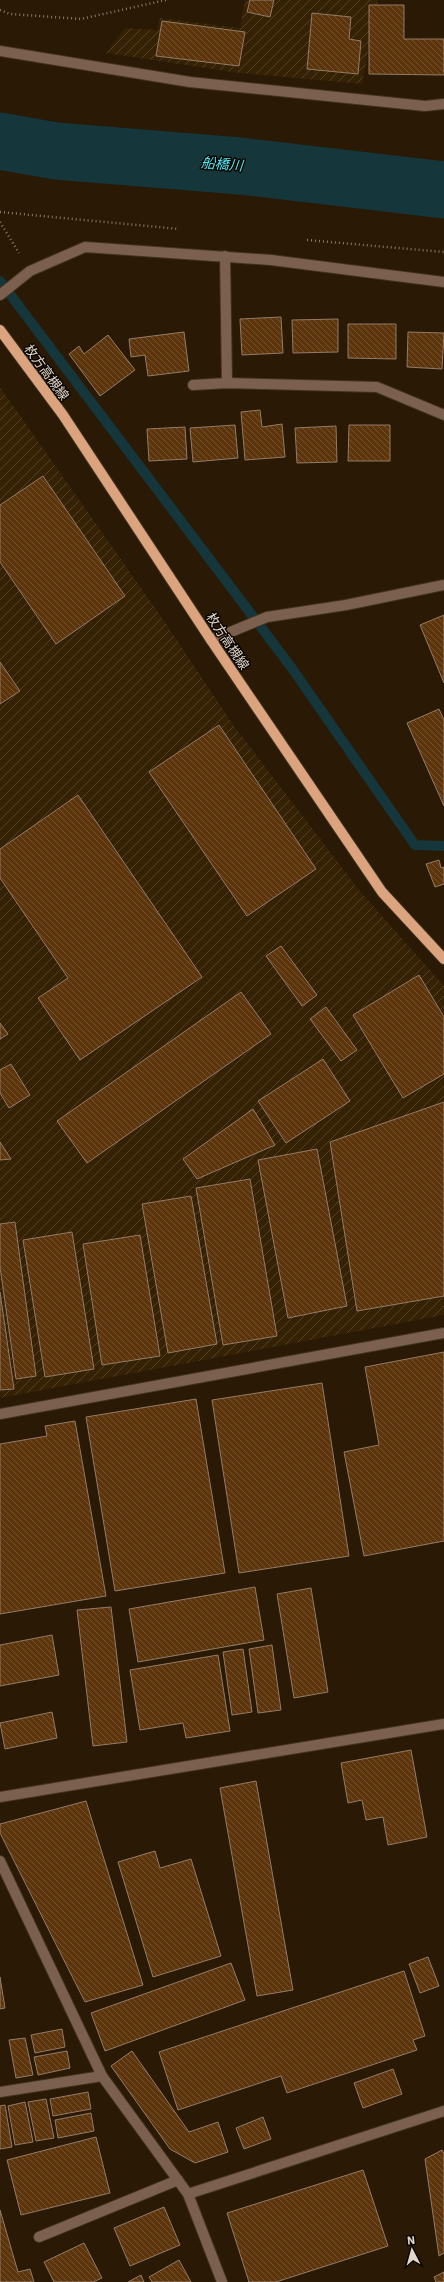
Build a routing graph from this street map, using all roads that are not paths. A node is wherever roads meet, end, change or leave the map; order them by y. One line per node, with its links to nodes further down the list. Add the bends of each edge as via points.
1 (0, 51): 2 (street, via 190,82 425,106)
2 (444, 104)
3 (225, 256): 4 (street); 5 (street, via 85,247 30,272); 7 (street)
4 (444, 282)
5 (0, 295)
6 (0, 330): 11 (main road, 枚方高槻線, via 63,415)
7 (227, 383): 8 (street); 9 (street, via 377,387)
8 (193, 385)
9 (444, 416)
10 (444, 586): 11 (street, via 267,616)
11 (211, 640): 12 (main road, 枚方高槻線, via 382,892)
12 (444, 959)
13 (444, 1334): 14 (street)
14 (0, 1414)
15 (444, 1724): 16 (street)
16 (0, 1797)
17 (0, 1861): 18 (street)
18 (102, 2076): 19 (street); 21 (street)
19 (0, 2092)
20 (444, 2111): 22 (street)
21 (178, 2180): 22 (street); 23 (street)
22 (188, 2194): 24 (street)
23 (39, 2237)
24 (222, 2282)

